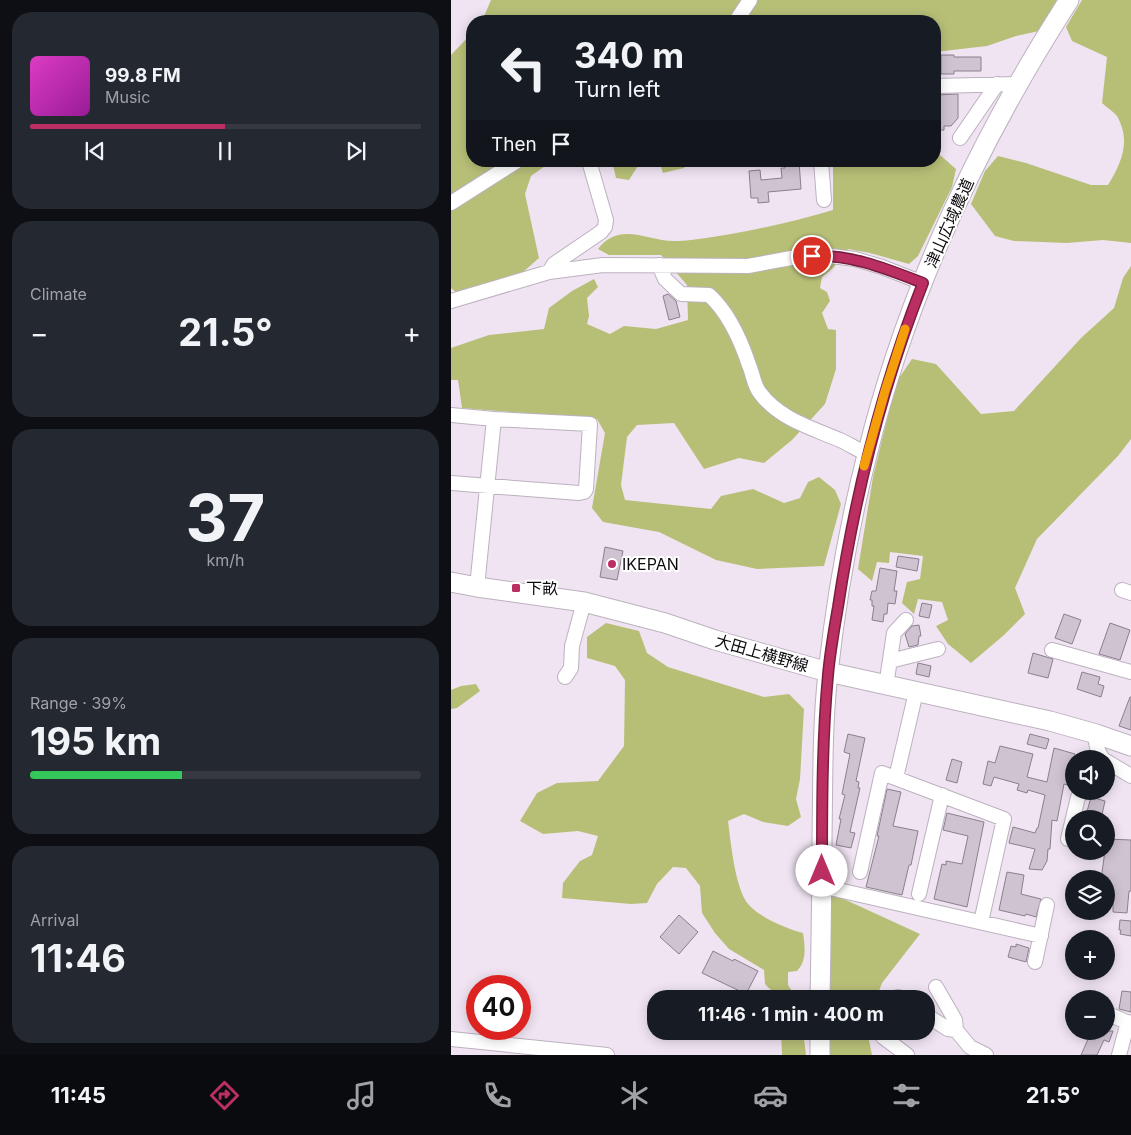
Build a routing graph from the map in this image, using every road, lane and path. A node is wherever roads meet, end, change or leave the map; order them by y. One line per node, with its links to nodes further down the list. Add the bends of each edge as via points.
1 (750, 0): 3 (street)
2 (1069, 0): 5 (street, 津山広域農道)
3 (740, 15)
4 (997, 84): 5 (street); 6 (street); 7 (street)
5 (1019, 84): 15 (street, 津山広域農道, via 954,208)
6 (941, 86)
7 (960, 138)
8 (508, 167): 12 (street)
9 (591, 167): 14 (street, via 606,220 605,227 554,264)
10 (821, 167): 11 (street)
11 (824, 200)
12 (451, 203)
13 (659, 265): 14 (street, via 603,265); 15 (street, via 748,266 823,255 855,259); 19 (street, via 665,278 681,294 709,294 713,299 731,324 759,392 766,400 788,417)
14 (549, 272): 16 (street)
15 (923, 283): 19 (street, 津山広域農道, via 894,361)
16 (451, 301)
17 (451, 416): 18 (street)
18 (494, 419): 21 (street); 21 (street, via 590,424 586,489 579,493)
19 (867, 454): 29 (street, 津山広域農道, via 844,568)
20 (451, 483): 21 (street)
21 (487, 485): 23 (street)
22 (451, 582): 23 (street, 大田上横野線)
23 (477, 587): 24 (street, 大田上横野線)
24 (584, 602): 29 (street, 大田上横野線); 31 (street, via 572,646 571,668)
25 (906, 620): 28 (street, via 894,633)
26 (938, 649): 28 (street)
27 (1052, 650): 30 (street)
28 (890, 661): 32 (street)
29 (828, 672): 32 (street, 大田上横野線); 42 (street, 津山広域農道)
30 (1131, 672)
31 (565, 677)
32 (886, 686): 33 (street, 大田上横野線)
33 (916, 692): 34 (street, 大田上横野線); 39 (street)
34 (1096, 734): 35 (street, 大田上横野線); 36 (street)
35 (1131, 746)
36 (1098, 750)
37 (1115, 766): 38 (street)
38 (1131, 776)
39 (896, 778): 40 (street); 41 (street, via 882,773)
40 (942, 795): 43 (street); 45 (street, via 1004,819)
41 (860, 872)
42 (822, 888): 45 (street); 49 (street, 津山広域農道)
43 (919, 894)
44 (1047, 905): 46 (street)
45 (981, 922): 46 (street)
46 (1041, 936): 47 (street)
47 (1035, 962)
48 (936, 987): 53 (street, via 955,1020)
49 (820, 990)
50 (1115, 1017): 52 (street)
51 (935, 1021): 53 (street, via 947,1029)
52 (1129, 1023): 61 (street)
53 (957, 1030): 60 (street, via 970,1047)
54 (451, 1039): 57 (street)
55 (820, 1040): 58 (street)
56 (887, 1040): 59 (street)
57 (607, 1055)
58 (820, 1055)
59 (907, 1055)
60 (986, 1055)
61 (1119, 1055)

